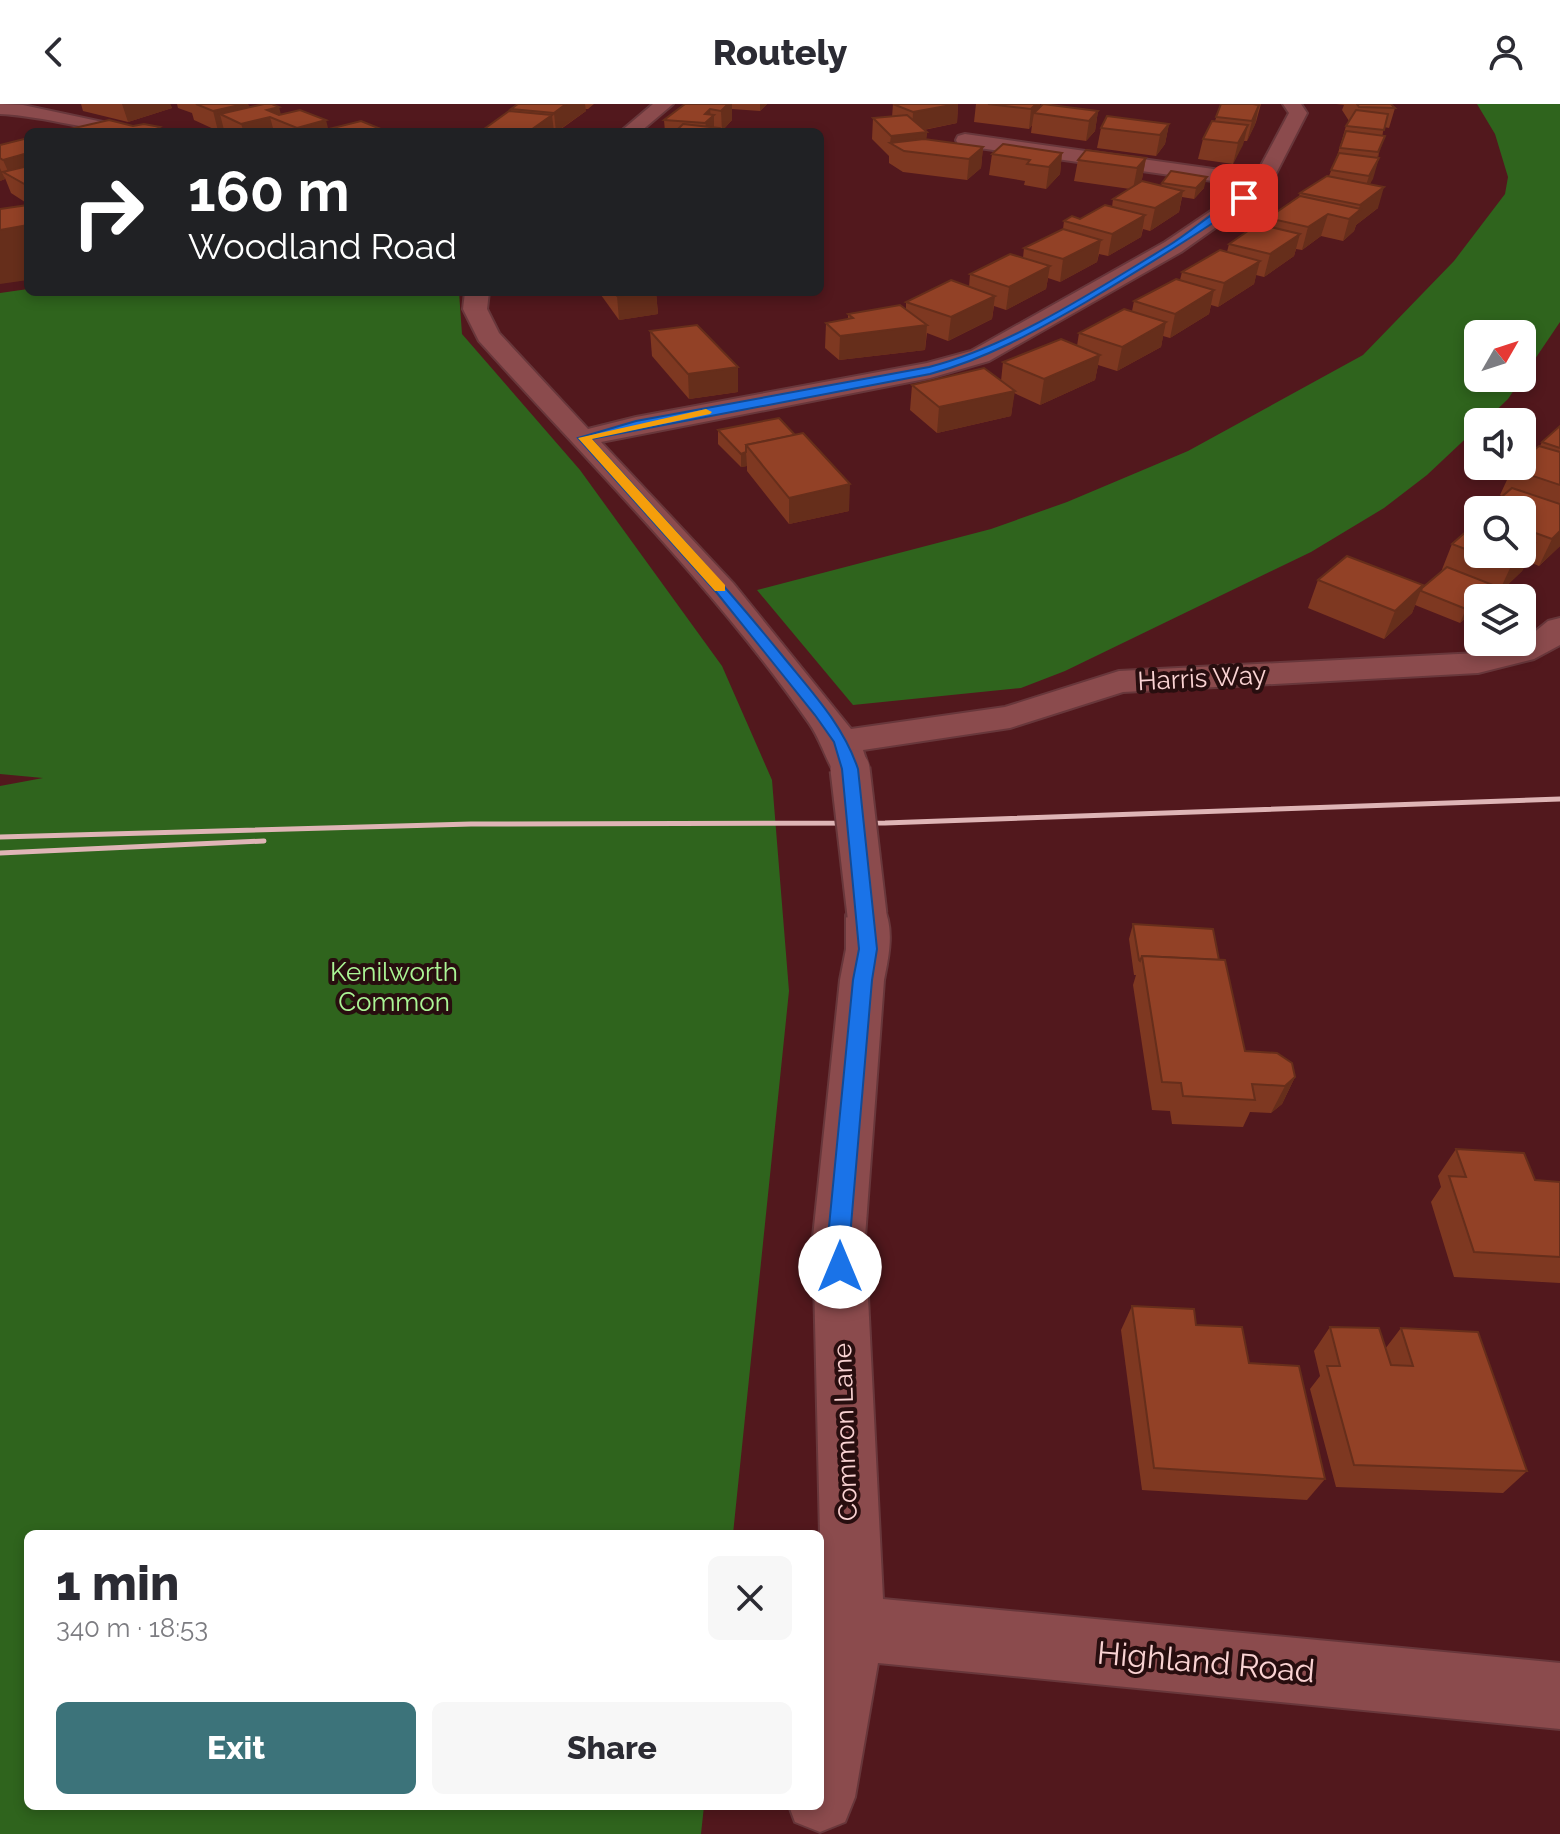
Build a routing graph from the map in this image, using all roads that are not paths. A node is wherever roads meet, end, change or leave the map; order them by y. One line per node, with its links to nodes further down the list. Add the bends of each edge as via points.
1 (664, 104): 5 (street)
2 (1292, 104): 7 (street, via 1298,113)
3 (0, 109): 4 (street)
4 (107, 128)
5 (634, 128)
6 (965, 140): 7 (street)
7 (1263, 182): 9 (street, via 1173,247 969,360)
8 (477, 296): 9 (street, Common Lane, via 475,309 488,336)
9 (584, 438): 11 (street, Common Lane, via 742,616 820,712)
10 (1560, 628): 11 (street, Harris Way, via 1520,654 1478,663 1119,682 1010,717)
11 (846, 756): 12 (street, Common Lane, bridge, via 868,949 839,1237)
12 (852, 1628): 13 (street, Highland Road); 14 (street, Common Lane)
13 (1560, 1696)
14 (824, 1776)
15 (817, 1810): 16 (street)
16 (813, 1834)

